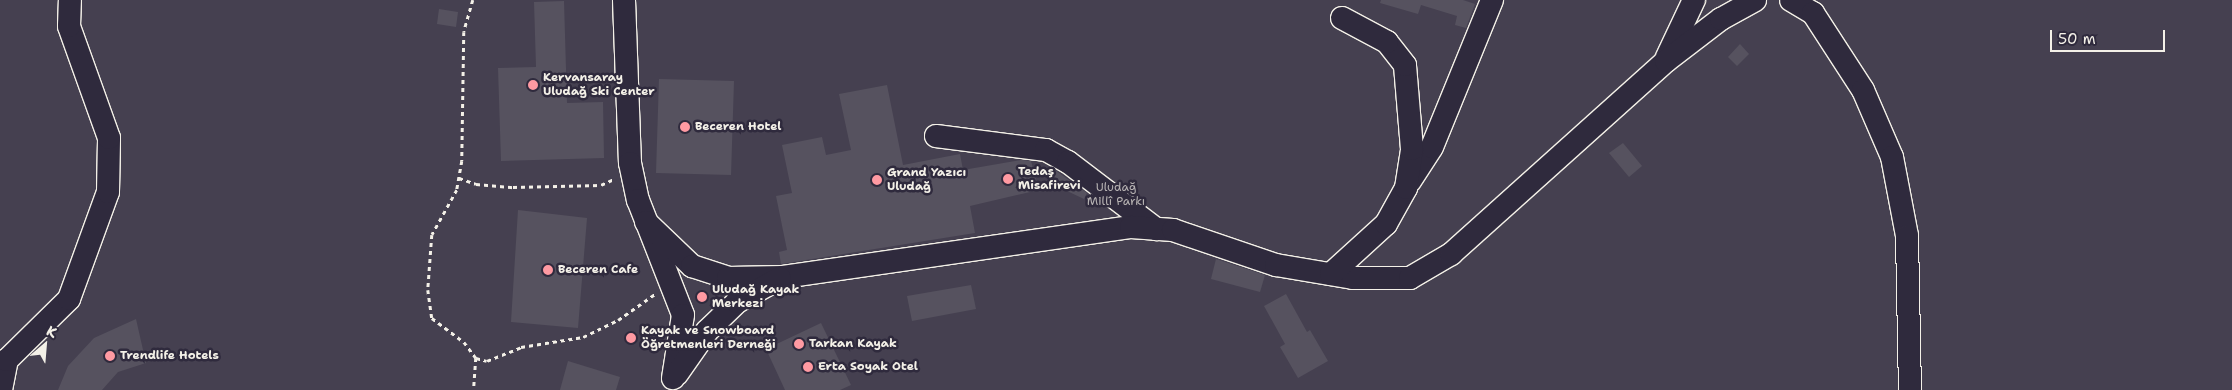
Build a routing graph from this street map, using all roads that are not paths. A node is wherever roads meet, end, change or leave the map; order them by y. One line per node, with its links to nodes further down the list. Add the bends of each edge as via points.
1 (70, 0): 16 (street, via 69,26 109,138 108,192 69,299 7,360)
2 (624, 0): 11 (street, via 632,171)
3 (1492, 0): 10 (street, via 1432,147)
4 (1694, 0): 8 (street)
5 (1755, 0): 8 (street, via 1721,19)
6 (1791, 0): 17 (street, via 1813,13 1863,90 1892,157 1906,236)
7 (1342, 18): 10 (street, via 1387,42 1404,65 1412,149)
8 (1666, 60): 13 (street, via 1451,254 1410,278 1353,278)
9 (936, 136): 12 (street, via 1046,150 1068,162)
10 (1406, 188): 13 (street, via 1386,224)
11 (646, 222): 14 (street, via 692,266 728,278); 15 (street, via 672,281 683,316)
12 (1156, 228): 13 (street, via 1173,230 1276,265); 14 (street, via 1131,227)
13 (1331, 274)
14 (783, 277): 15 (street, via 737,302 706,331)
15 (668, 384)
16 (1, 390)
17 (1910, 390)

